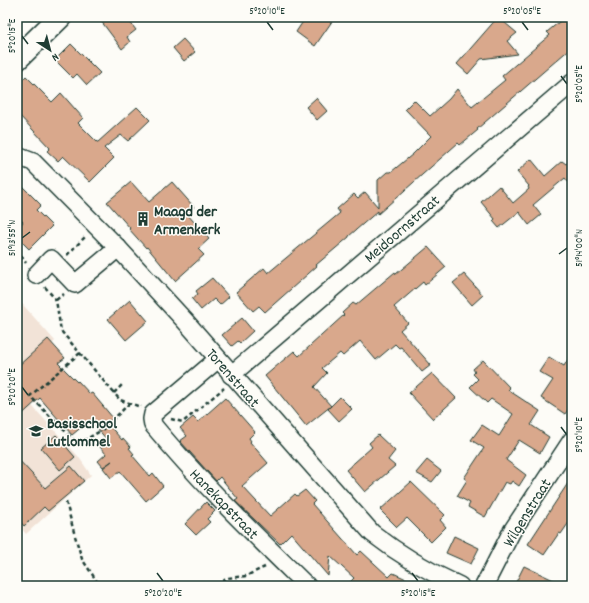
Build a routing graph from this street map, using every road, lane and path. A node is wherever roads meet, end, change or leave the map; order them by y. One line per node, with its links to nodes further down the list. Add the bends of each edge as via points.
1 (60, 17): 2 (main road)
2 (17, 59)
3 (572, 83): 11 (street, Meidoornstraat)
4 (17, 156): 5 (street, Torenstraat, via 33,162)
5 (97, 226): 6 (street, Torenstraat); 7 (path)
6 (118, 248): 7 (street, via 75,284); 10 (street, Torenstraat)
7 (56, 265): 8 (street, via 51,259)
8 (36, 275): 9 (path, via 56,300 61,330)
9 (80, 353): 13 (path); 14 (path, via 30,396 78,444 102,430)
10 (218, 359): 11 (street, Torenstraat); 15 (street)
11 (233, 376): 15 (path, via 183,422); 22 (street, Torenstraat, via 372,533 418,565)
12 (122, 385): 13 (path)
13 (114, 393): 14 (path, via 120,400)
14 (130, 403): 15 (path, via 139,405)
15 (153, 414): 18 (street, Hanekapstraat, via 153,425 189,467)
16 (572, 440): 23 (street, Wilgenstraat, via 512,531)
17 (66, 502): 19 (path, via 82,559)
18 (280, 560): 20 (path, via 246,576 227,578); 21 (street, Hanekapstraat)
19 (100, 586)
20 (217, 586)
21 (307, 586)
22 (460, 586)
23 (484, 586)

